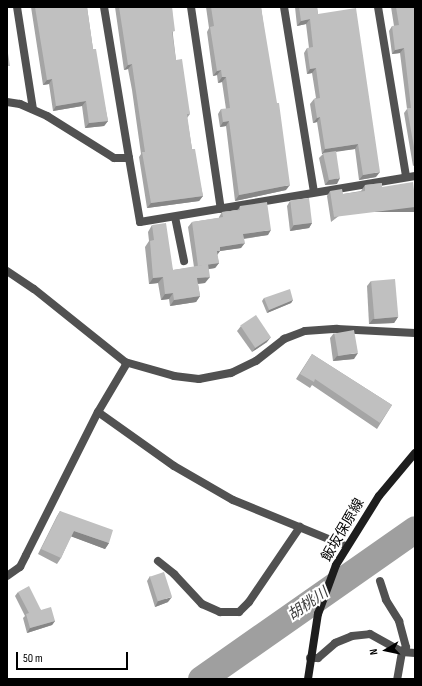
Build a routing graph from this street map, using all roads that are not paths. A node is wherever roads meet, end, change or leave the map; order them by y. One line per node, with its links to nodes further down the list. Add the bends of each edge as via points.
1 (17, 7): 7 (street)
2 (104, 7): 8 (street)
3 (191, 7): 12 (street)
4 (284, 7): 11 (street)
5 (378, 7): 10 (street)
6 (7, 102): 7 (street)
7 (33, 109): 8 (street, via 101,152 114,158)
8 (130, 158): 13 (street, via 140,222)
9 (415, 176): 10 (street)
10 (406, 177): 11 (street)
11 (314, 192): 12 (street)
12 (221, 209): 13 (street)
13 (175, 217): 14 (street)
14 (184, 261)
15 (7, 271): 17 (street, via 34,289)
16 (415, 333): 17 (street, via 337,329 305,331 284,339 256,361 231,373 199,380 150,371)
17 (127, 363): 18 (street)
18 (98, 412): 20 (street, via 174,466 209,487 233,500); 23 (street, via 20,566)
19 (415, 453): 21 (main road, 飯坂保原線, via 379,496)
20 (300, 527): 21 (street); 22 (street, via 249,602 239,612 220,612 202,604)
21 (345, 548): 27 (main road, 飯坂保原線, via 318,614)
22 (158, 561)
23 (7, 576)
24 (380, 581): 25 (street, via 386,600 399,621 406,647)
25 (402, 652): 26 (street); 27 (street, via 370,634 352,636 335,642 318,658); 29 (street)
26 (415, 653)
27 (310, 658): 28 (main road, 飯坂保原線)
28 (308, 679)
29 (397, 679)

